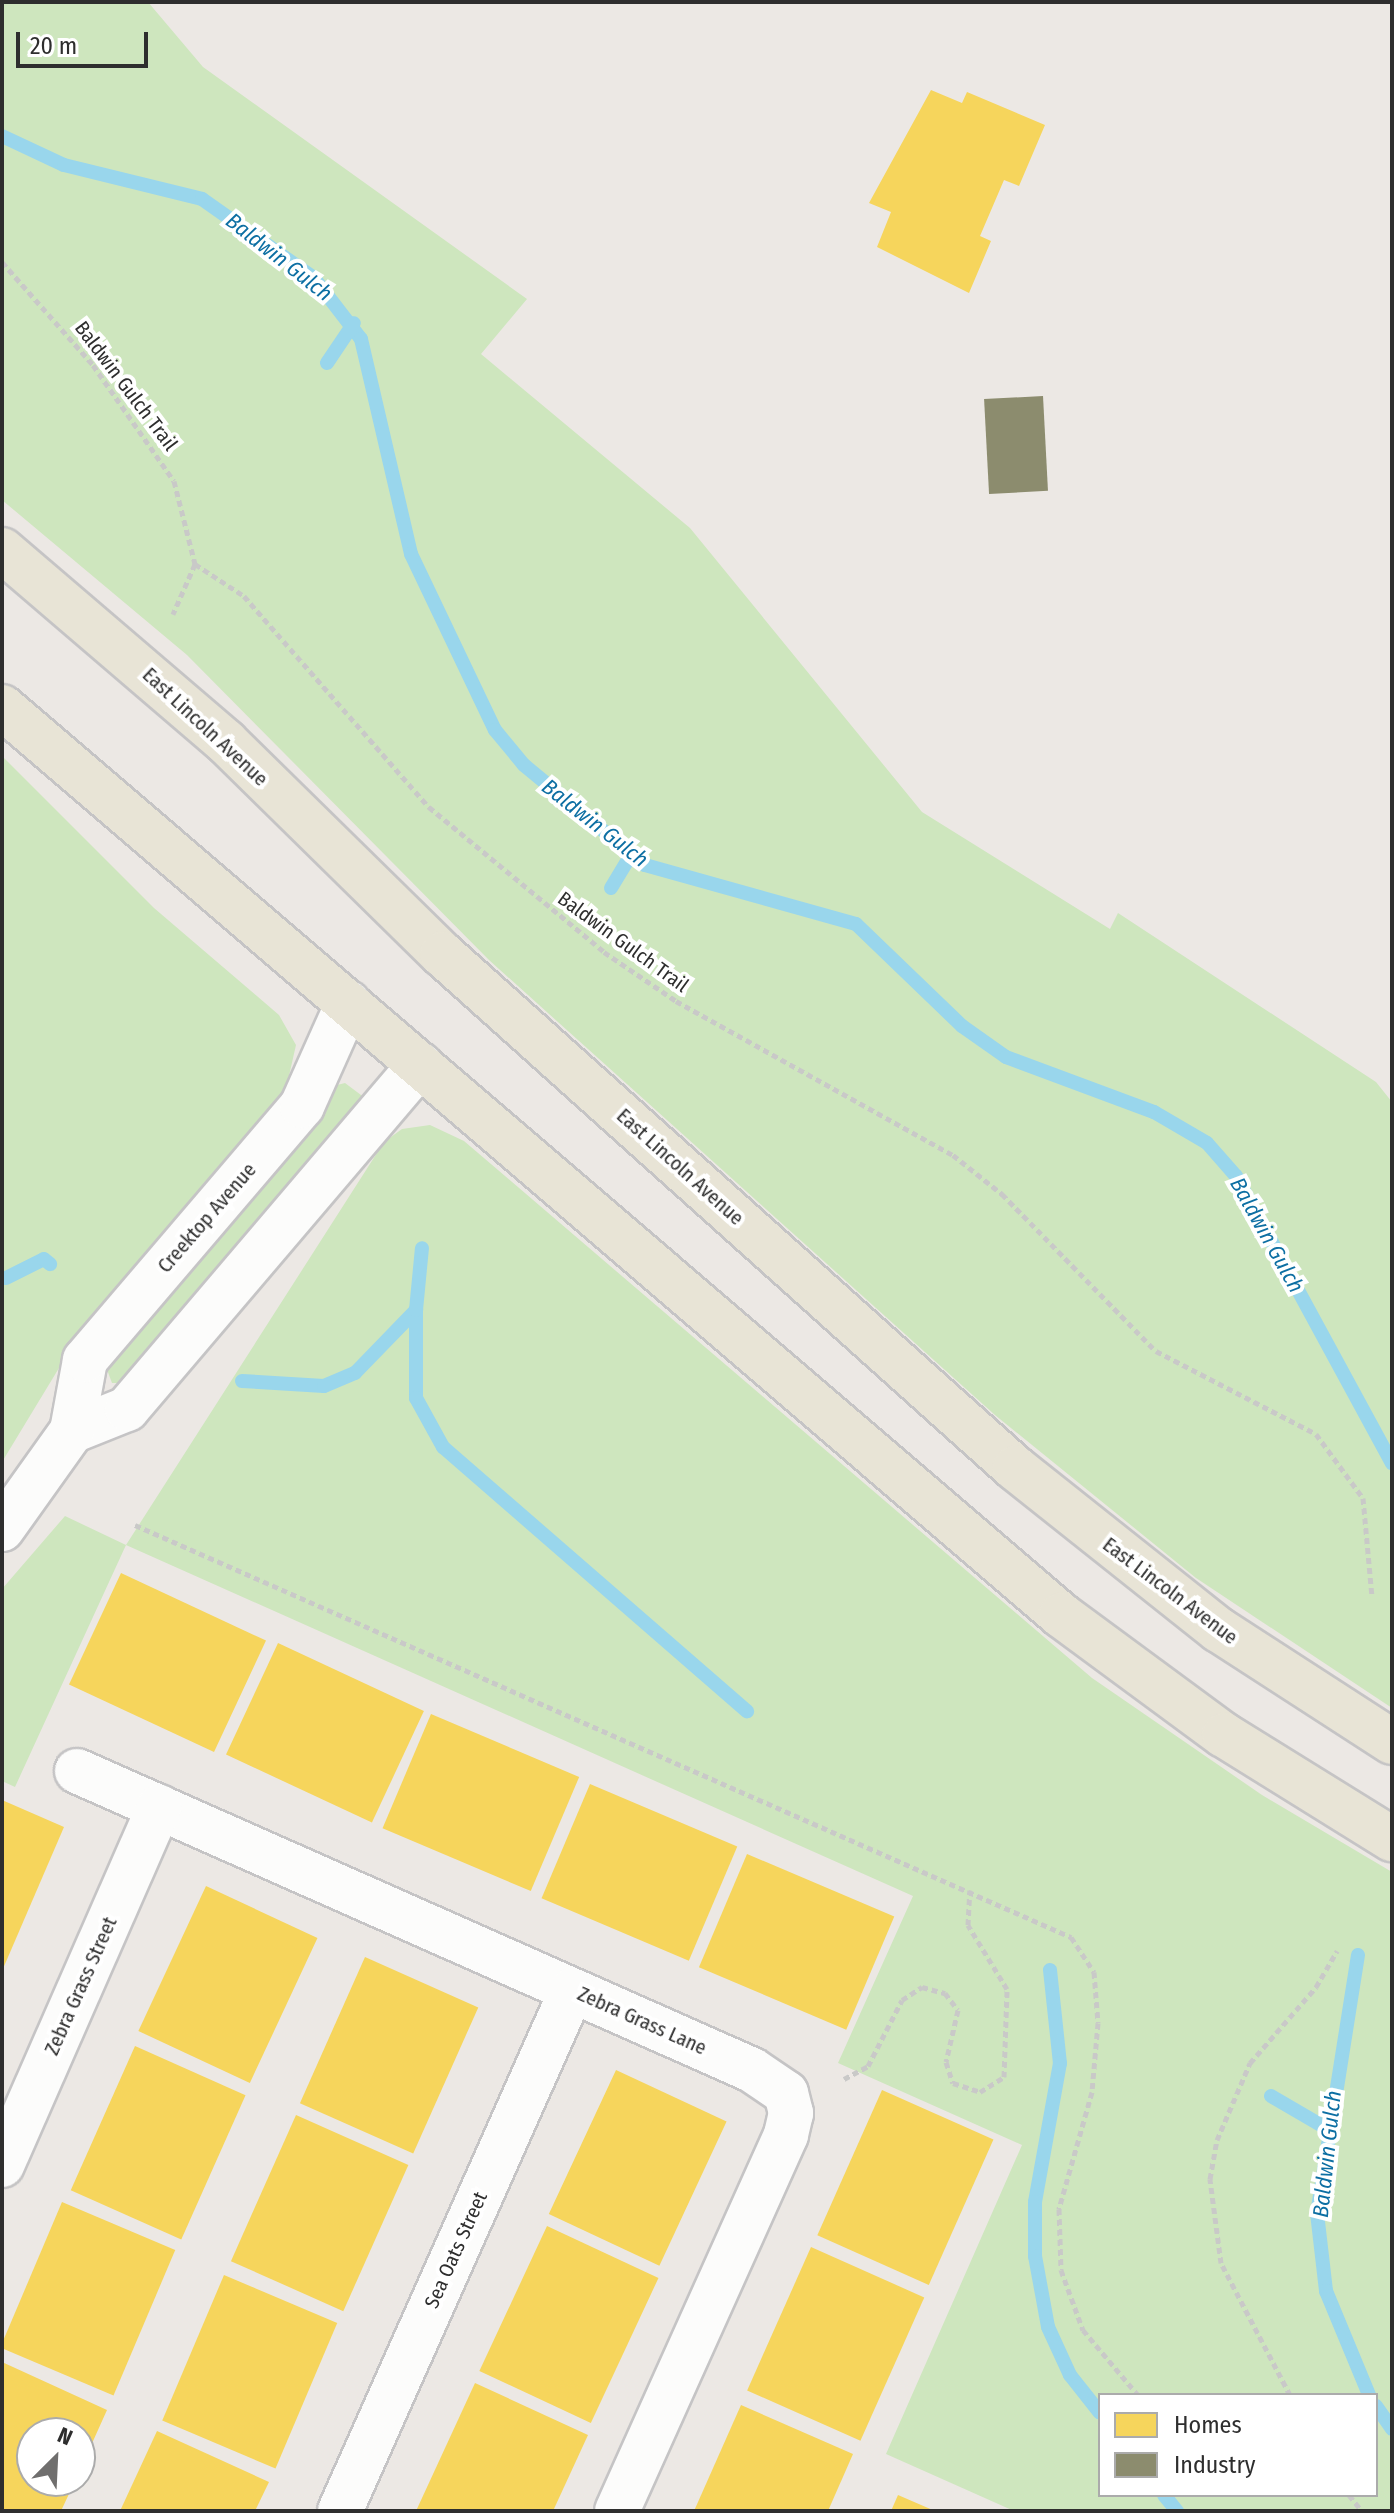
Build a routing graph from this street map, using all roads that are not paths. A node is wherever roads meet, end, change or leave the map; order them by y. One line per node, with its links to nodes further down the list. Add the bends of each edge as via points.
1 (2, 550): 7 (main road, East Lincoln Avenue, via 226,742 442,954 1027,1478 1207,1622)
2 (2, 707): 3 (main road)
3 (348, 1003): 4 (main road); 5 (street, Creektop Avenue, via 302,1106 85,1360)
4 (420, 1065): 5 (street, via 127,1409); 10 (main road, via 1061,1615 1235,1742)
5 (72, 1431): 6 (street, Creektop Avenue)
6 (2, 1529)
7 (1392, 1742)
8 (77, 1771): 9 (street, Zebra Grass Lane)
9 (159, 1807): 11 (street, Zebra Grass Lane); 12 (street, Zebra Grass Street)
10 (1392, 1839)
11 (572, 1990): 13 (street, Sea Oats Street); 14 (street, Zebra Grass Lane, via 766,2077 786,2093 791,2113)
12 (2, 2165)
13 (340, 2511)
14 (617, 2511)

